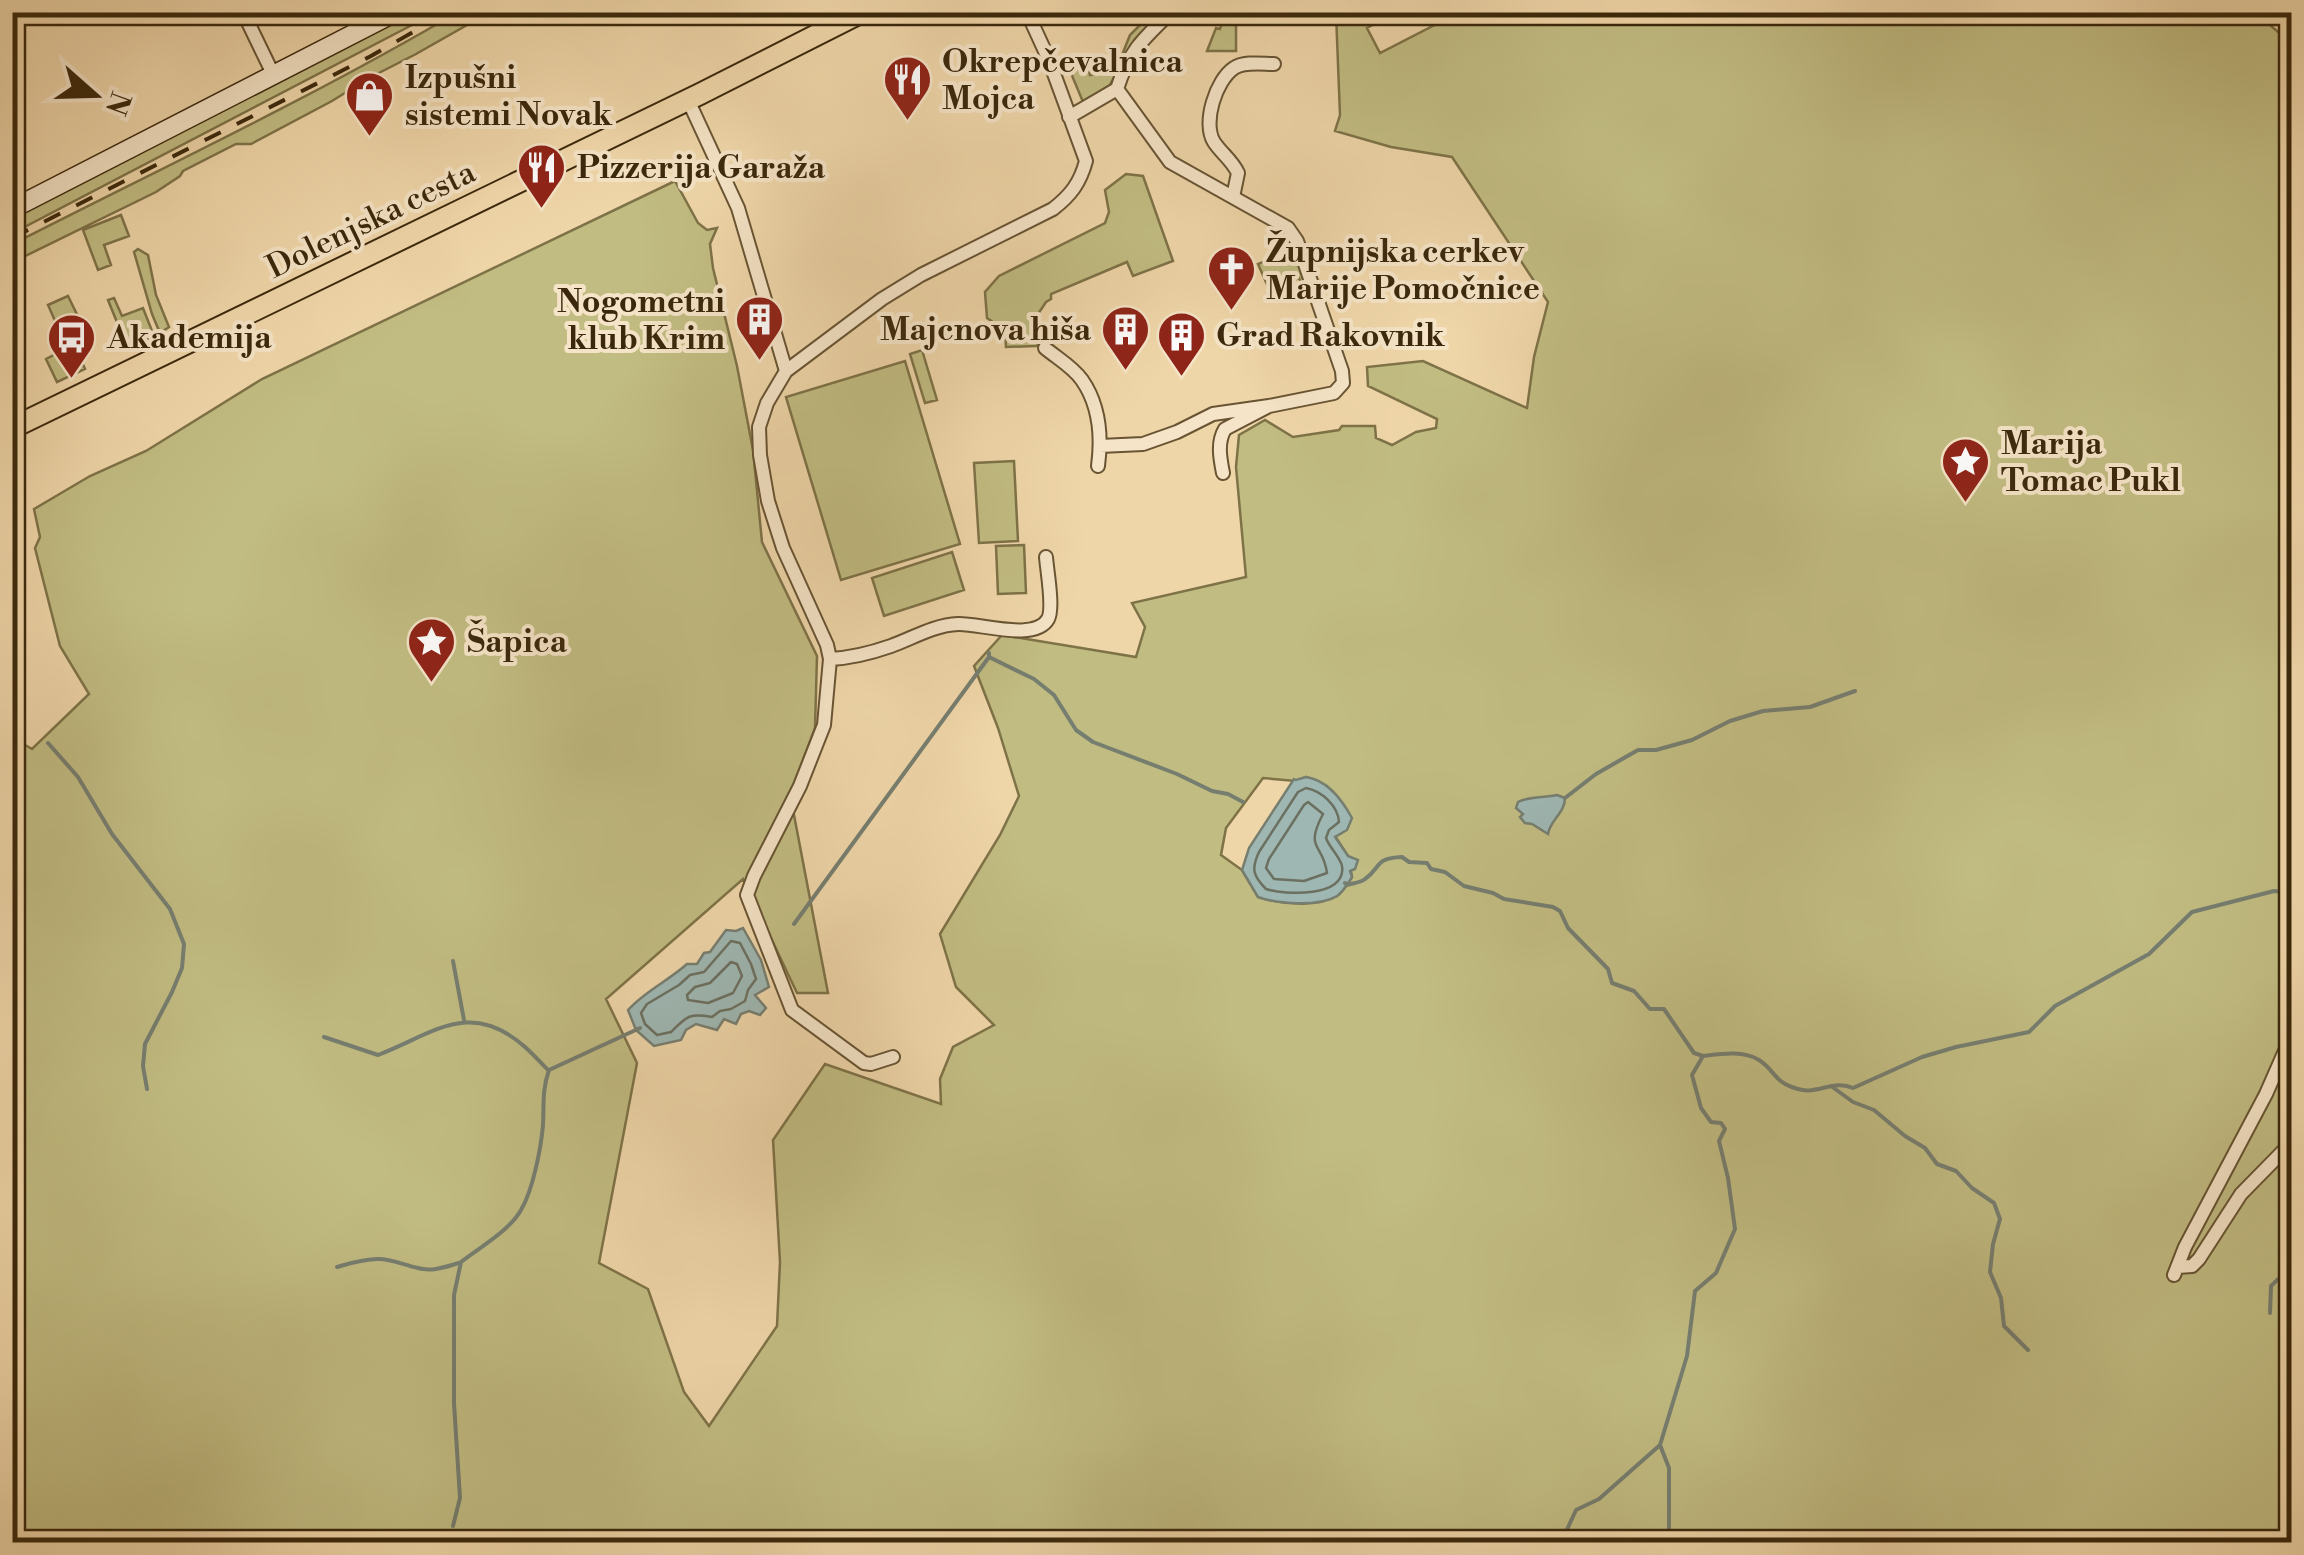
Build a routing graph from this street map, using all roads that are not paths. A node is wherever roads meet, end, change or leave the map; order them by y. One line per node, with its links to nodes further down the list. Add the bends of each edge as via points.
1 (243, 12): 7 (street)
2 (396, 12): 7 (street)
3 (862, 12): 9 (main road, Dolenjska cesta)
4 (1028, 12): 10 (street)
5 (1171, 12): 8 (street, via 1139,43)
6 (1274, 64): 11 (street, via 1234,68 1213,102 1208,123 1214,144 1238,174)
7 (274, 76): 12 (street)
8 (1117, 89): 10 (street); 11 (street, via 1170,162)
9 (688, 100): 14 (street, via 738,208); 16 (main road, Dolenjska cesta)
10 (1068, 117): 14 (street, via 1086,161 1068,197 882,299)
11 (1233, 197): 15 (street, via 1292,233 1342,371 1334,394)
12 (12, 209)
13 (1045, 348): 17 (street, via 1082,380 1096,411)
14 (786, 371): 21 (street, via 759,427 760,454 783,548)
15 (1269, 406): 17 (street, via 1213,414 1143,444); 19 (street, via 1225,429)
16 (12, 428)
17 (1100, 446): 18 (street)
18 (1098, 466)
19 (1223, 473)
20 (1046, 557): 21 (street, via 1050,610 1038,628 938,626 864,654)
21 (830, 659): 23 (street, via 824,725 747,895 792,1010 864,1063)
22 (2292, 1035): 24 (street, via 2176,1271 2192,1266 2241,1194)
23 (894, 1057)
24 (2292, 1142)
25 (12, 1460): 26 (street)
26 (12, 1510)

